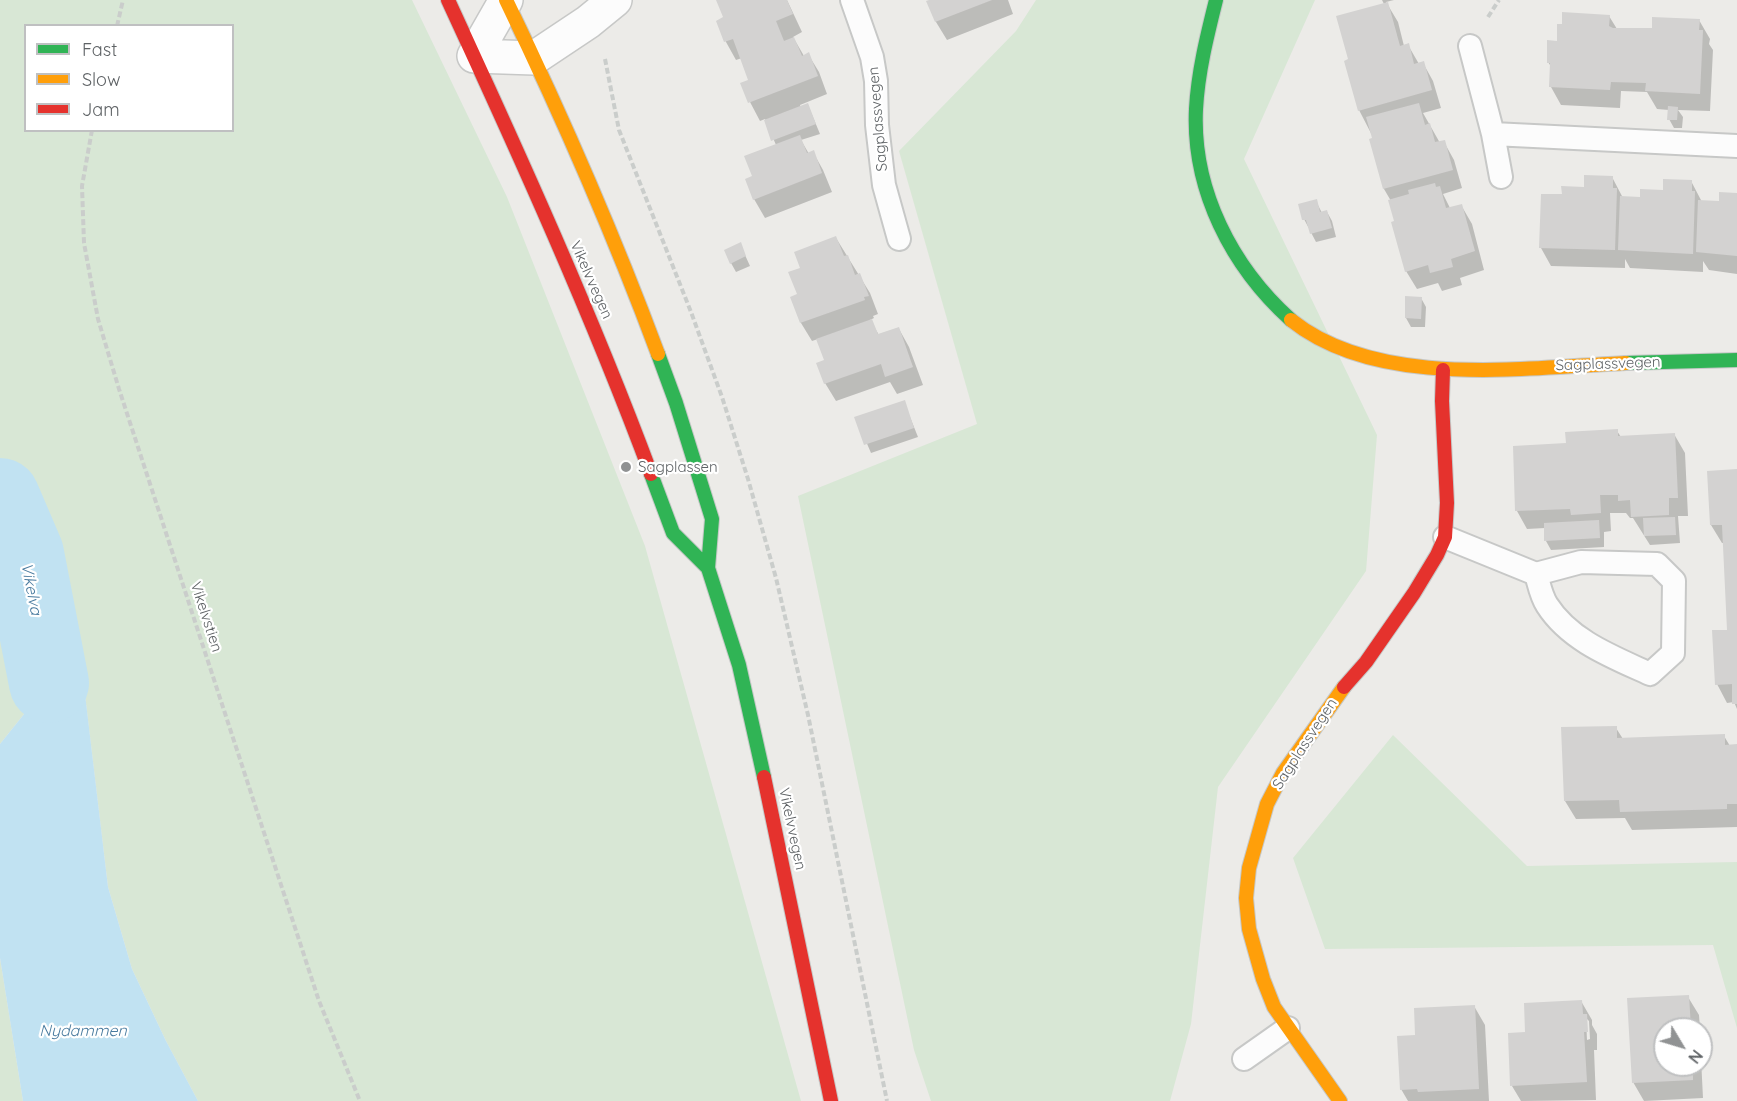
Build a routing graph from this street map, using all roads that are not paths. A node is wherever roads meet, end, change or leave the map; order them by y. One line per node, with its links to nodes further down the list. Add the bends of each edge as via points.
1 (448, 0): 7 (street, Vikelvvegen)
2 (506, 0): 7 (street); 8 (street, Vikelvvegen)
3 (615, 0): 8 (street)
4 (852, 0): 12 (lane, Sagplassvegen, via 872,57 884,185)
5 (1216, 0): 14 (street, Sagplassvegen, via 1204,53 1196,111 1197,136 1203,179 1232,250 1276,307 1311,334 1358,356)
6 (1470, 46): 9 (lane)
7 (474, 56): 8 (street); 16 (street, Vikelvvegen, via 614,374 673,533)
8 (534, 58): 16 (street, Vikelvvegen, via 612,234 676,403 712,519)
9 (1494, 134): 10 (lane); 11 (lane)
10 (1737, 146)
11 (1501, 177)
12 (899, 239)
13 (1737, 360): 14 (street, Sagplassvegen)
14 (1443, 370): 15 (street, Sagplassvegen, via 1447,503)
15 (1444, 537): 17 (lane); 18 (street, Sagplassvegen, via 1414,593 1366,662 1336,696 1283,773 1267,804 1249,868 1246,898 1254,954 1274,1007)
16 (708, 568): 20 (street, Vikelvvegen, via 739,665)
17 (1536, 574): 17 (lane, via 1545,603 1558,620 1598,650 1650,674 1673,653 1674,581 1657,564 1581,562)
18 (1288, 1028): 19 (lane); 21 (street, Sagplassvegen)
19 (1244, 1059)
20 (831, 1101)
21 (1340, 1101)

